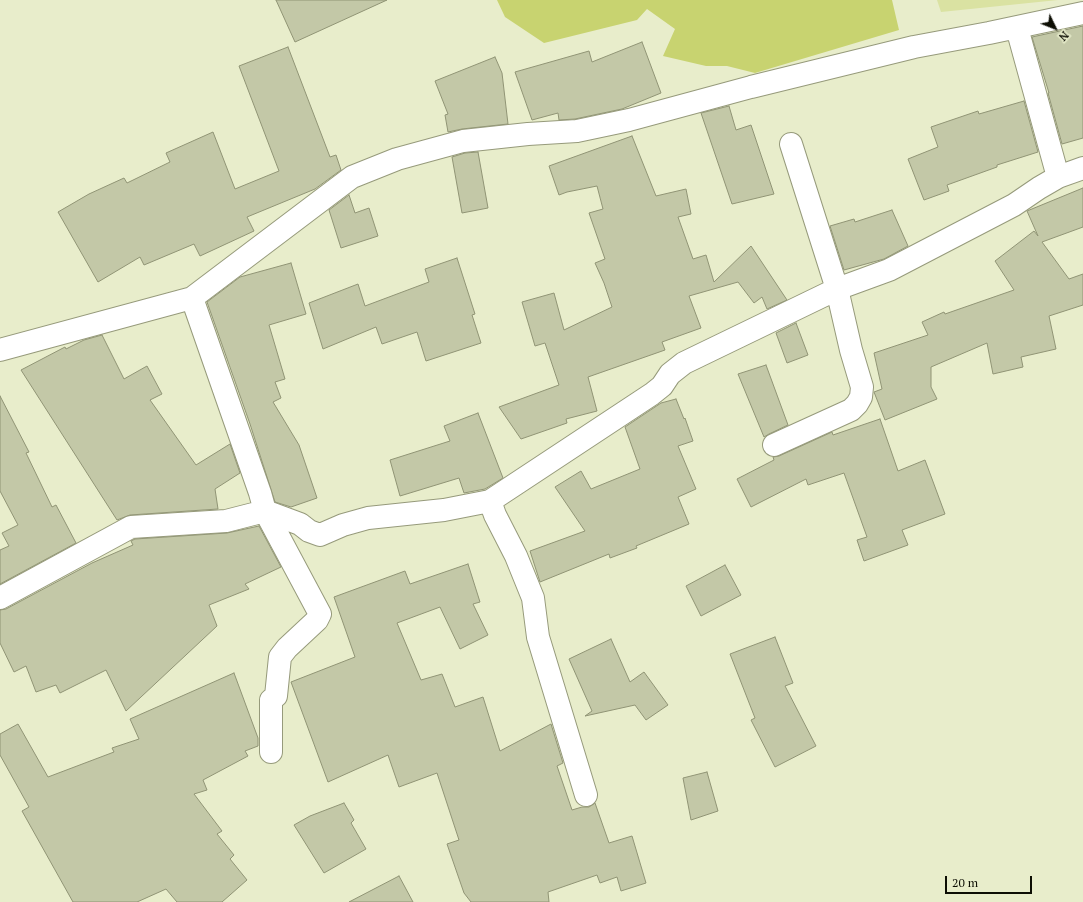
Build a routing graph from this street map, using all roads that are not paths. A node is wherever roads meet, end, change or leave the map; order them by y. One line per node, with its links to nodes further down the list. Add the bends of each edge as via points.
1 (1083, 13): 2 (street)
2 (1016, 28): 5 (street); 7 (street, via 914,47 751,86 629,120 577,131 463,141 397,159 352,177)
3 (791, 144): 6 (street)
4 (1083, 168): 5 (street)
5 (1058, 177): 6 (street, via 1014,205 889,270)
6 (836, 288): 9 (street, via 862,387 861,397 851,410); 10 (street, via 684,363 652,394)
7 (192, 298): 8 (street); 11 (street)
8 (0, 350)
9 (774, 445)
10 (490, 501): 11 (street, via 444,510 368,518 320,535 300,524); 14 (street, via 533,598 538,637)
11 (265, 511): 12 (street, via 226,521 131,527); 13 (street, via 320,614 280,657 276,696 271,700)
12 (0, 598)
13 (271, 752)
14 (586, 795)

